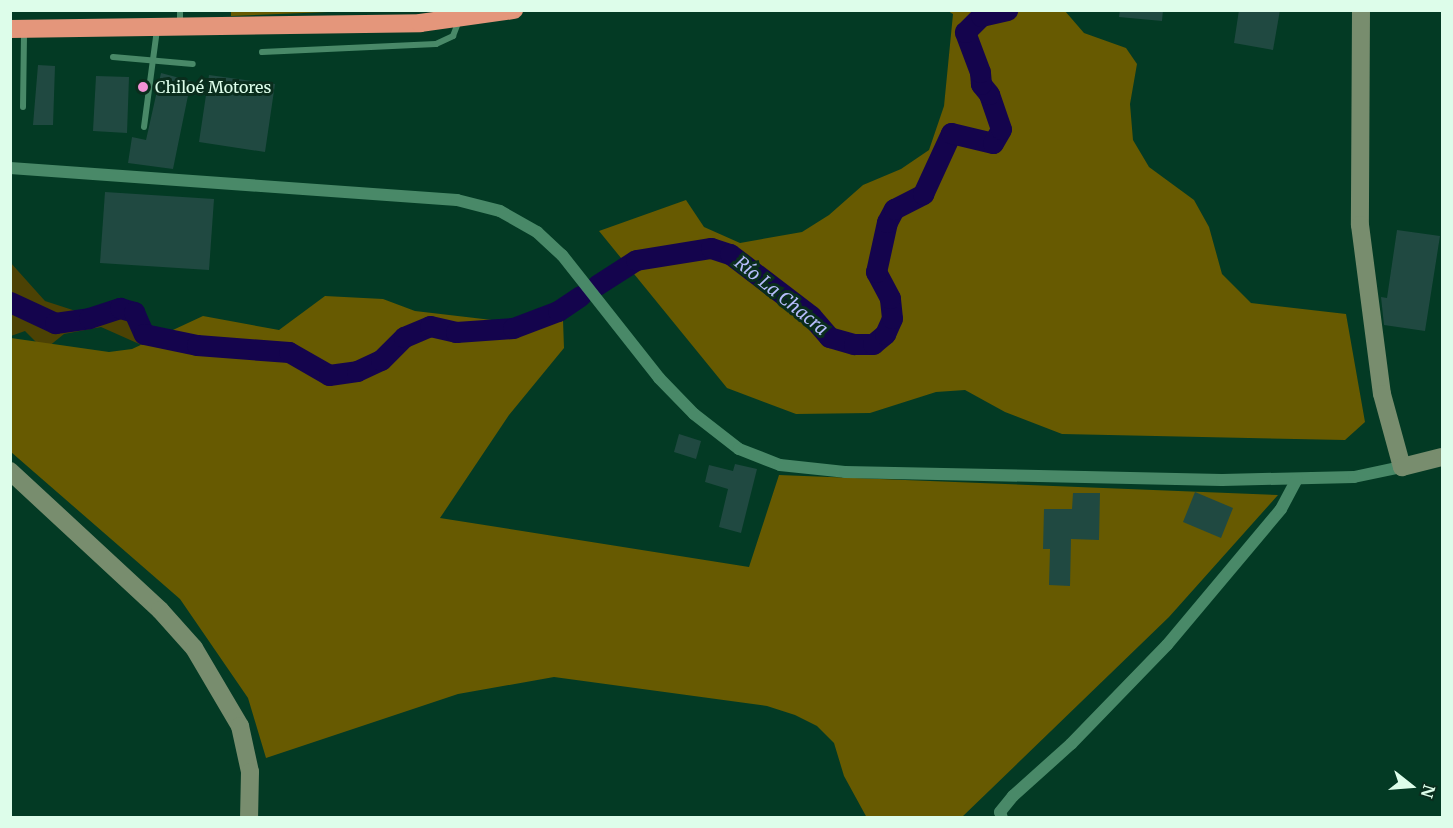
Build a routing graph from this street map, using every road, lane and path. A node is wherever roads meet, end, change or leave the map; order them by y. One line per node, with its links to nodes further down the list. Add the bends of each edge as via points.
1 (514, 10): 4 (highway)
2 (1361, 10): 15 (street, via 1360,225 1382,394)
3 (180, 18): 4 (highway); 5 (highway)
4 (459, 20): 7 (lane, via 453,36 436,44)
5 (158, 27): 6 (highway); 9 (lane)
6 (17, 29): 11 (lane)
7 (262, 52)
8 (113, 57): 9 (lane)
9 (154, 61): 10 (lane); 12 (lane)
10 (193, 64)
11 (23, 106)
12 (144, 127)
13 (10, 168): 17 (street, via 457,200 500,211 537,232 562,255 659,378 694,414 739,449 780,465 1078,479)
14 (1443, 457): 15 (street)
15 (1402, 467): 17 (street, via 1367,476)
16 (10, 471): 18 (street, via 160,610 204,663 244,741 250,772)
17 (1297, 479): 19 (street, via 1281,509 1167,645 1071,744 1013,796 1000,812)
18 (249, 818)
19 (1002, 818)

